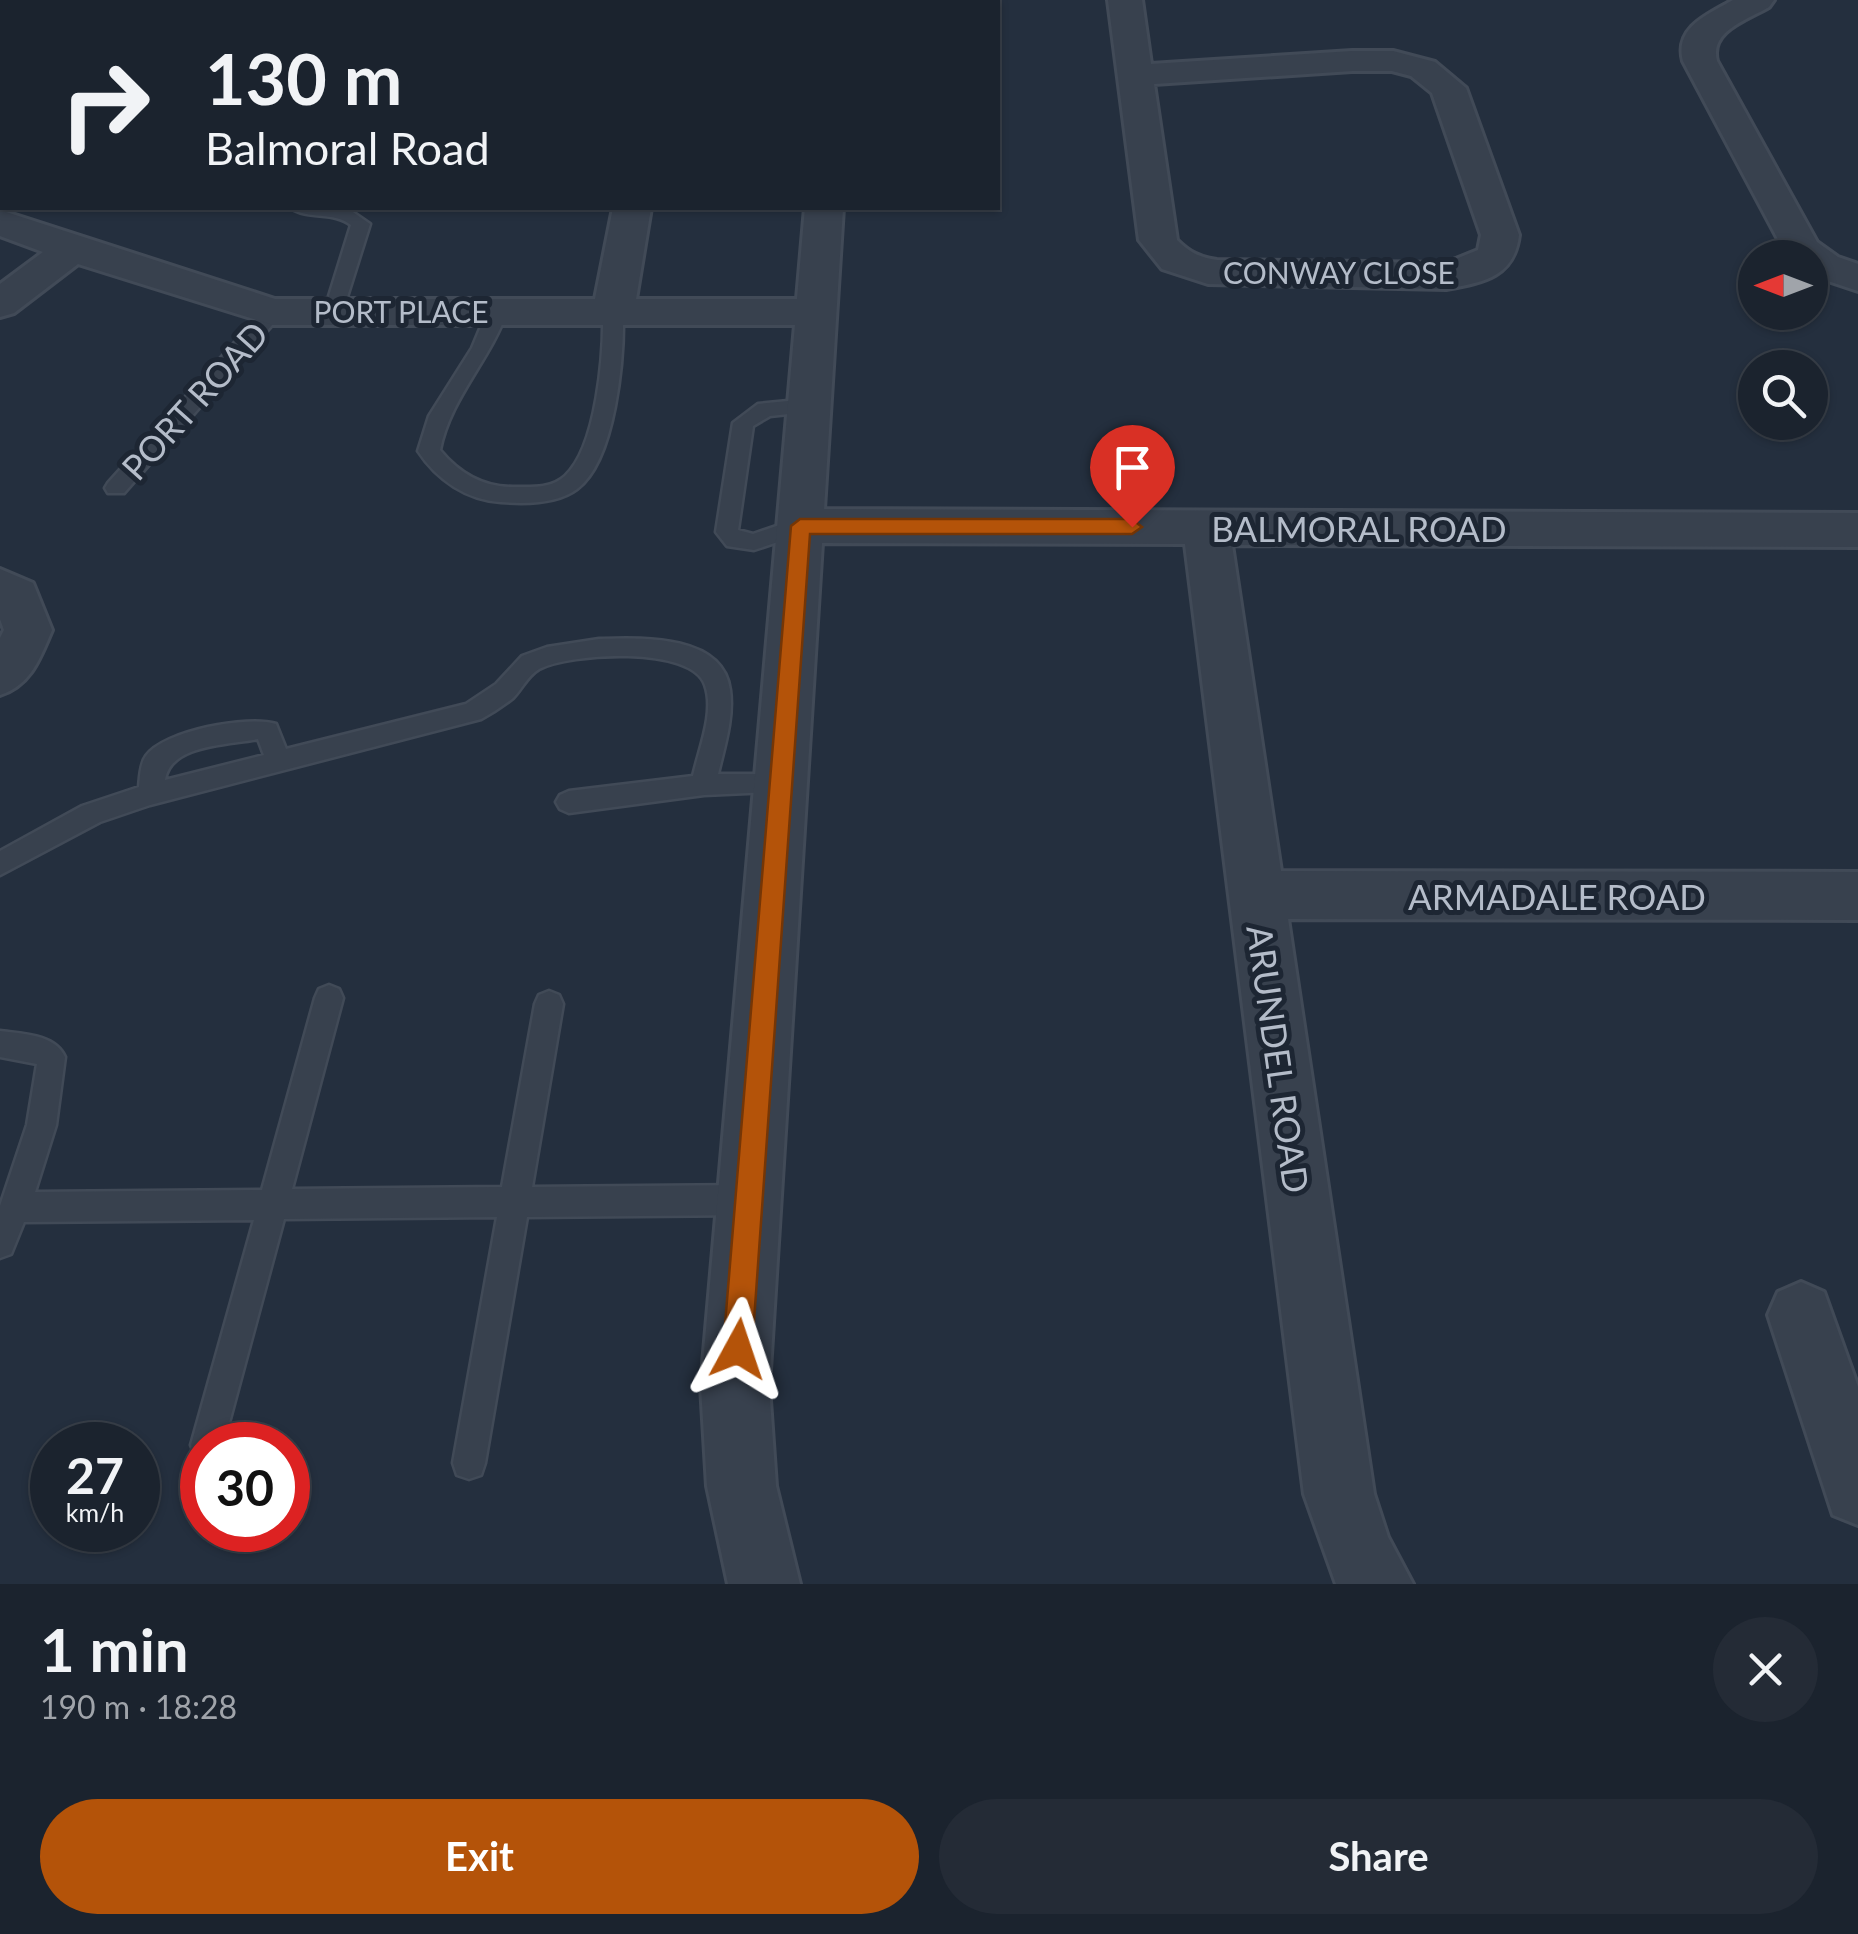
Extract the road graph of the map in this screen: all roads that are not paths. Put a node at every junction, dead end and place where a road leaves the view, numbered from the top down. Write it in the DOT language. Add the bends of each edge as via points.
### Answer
graph roads {
  1 [pos="1125,0"];
  2 [pos="1757,0"];
  3 [pos="1137,75"];
  4 [pos="318,210"];
  5 [pos="632,210"];
  6 [pos="824,210"];
  7 [pos="0,222"];
  8 [pos="72,249"];
  9 [pos="1858,278"];
  10 [pos="0,304"];
  11 [pos="335,310"];
  12 [pos="273,312"];
  13 [pos="497,312"];
  14 [pos="613,312"];
  15 [pos="816,312"];
  16 [pos="809,406"];
  17 [pos="116,488"];
  18 [pos="800,526"];
  19 [pos="1206,527"];
  20 [pos="1858,530"];
  21 [pos="0,587"];
  22 [pos="0,675"];
  23 [pos="278,764"];
  24 [pos="780,784"];
  25 [pos="704,785"];
  26 [pos="150,794"];
  27 [pos="570,802"];
  28 [pos="0,864"];
  29 [pos="1256,896"];
  30 [pos="1858,896"];
  31 [pos="329,998"];
  32 [pos="550,1004"];
  33 [pos="0,1044"];
  34 [pos="750,1200"];
  35 [pos="516,1203"];
  36 [pos="15,1207"];
  37 [pos="270,1207"];
  38 [pos="0,1243"];
  39 [pos="1801,1315"];
  40 [pos="213,1422"];
  41 [pos="469,1463"];
  42 [pos="1858,1490"];
  43 [pos="764,1584"];
  44 [pos="1377,1584"];
  1 -- 3 [label="street, CONWAY CLOSE"];
  2 -- 9 [label="street" via="1704,31 1700,62 1802,249"];
  3 -- 3 [label="street, CONWAY CLOSE" via="1158,240 1183,266 1217,273 1446,276 1470,272 1497,256 1500,235 1448,88 1424,69 1352,61"];
  4 -- 11 [label="lane" via="346,213 361,224"];
  5 -- 14 [label="street"];
  6 -- 15 [label="street"];
  7 -- 8 [label="street, PORT PLACE"];
  8 -- 10 [label="street"];
  8 -- 12 [label="street, PORT PLACE"];
  11 -- 12 [label="street, PORT PLACE"];
  11 -- 13 [label="street, PORT PLACE"];
  12 -- 17 [label="lane, PORT ROAD"];
  13 -- 14 [label="street, PORT PLACE"];
  13 -- 14 [label="lane" via="490,339 440,416 429,451 478,491 496,495 556,491 582,472 616,340"];
  14 -- 15 [label="street, PORT PLACE"];
  15 -- 16 [label="street"];
  16 -- 18 [label="street"];
  16 -- 18 [label="lane" via="760,410 743,423 727,532 754,542"];
  18 -- 19 [label="street, BALMORAL ROAD"];
  18 -- 24 [label="street"];
  19 -- 20 [label="street, BALMORAL ROAD"];
  19 -- 29 [label="street, ARUNDEL ROAD"];
  21 -- 22 [label="street" via="16,596 28,630"];
  23 -- 25 [label="lane" via="472,712 545,658 633,647 694,655 711,667 718,704"];
  23 -- 26 [label="lane"];
  23 -- 26 [label="lane" via="267,731 258,729 173,746 151,770"];
  24 -- 25 [label="lane"];
  24 -- 34 [label="street"];
  25 -- 27 [label="lane"];
  26 -- 28 [label="lane" via="91,814"];
  29 -- 30 [label="street, ARMADALE ROAD"];
  29 -- 44 [label="street, ARUNDEL ROAD" via="1339,1494 1359,1556"];
  31 -- 37 [label="lane"];
  32 -- 35 [label="lane"];
  33 -- 36 [label="lane" via="50,1057 52,1081"];
  34 -- 35 [label="lane"];
  34 -- 43 [label="street" via="736,1448"];
  35 -- 37 [label="lane"];
  35 -- 41 [label="lane"];
  36 -- 37 [label="lane"];
  36 -- 38 [label="lane"];
  37 -- 40 [label="lane"];
  39 -- 42 [label="street"];
}
